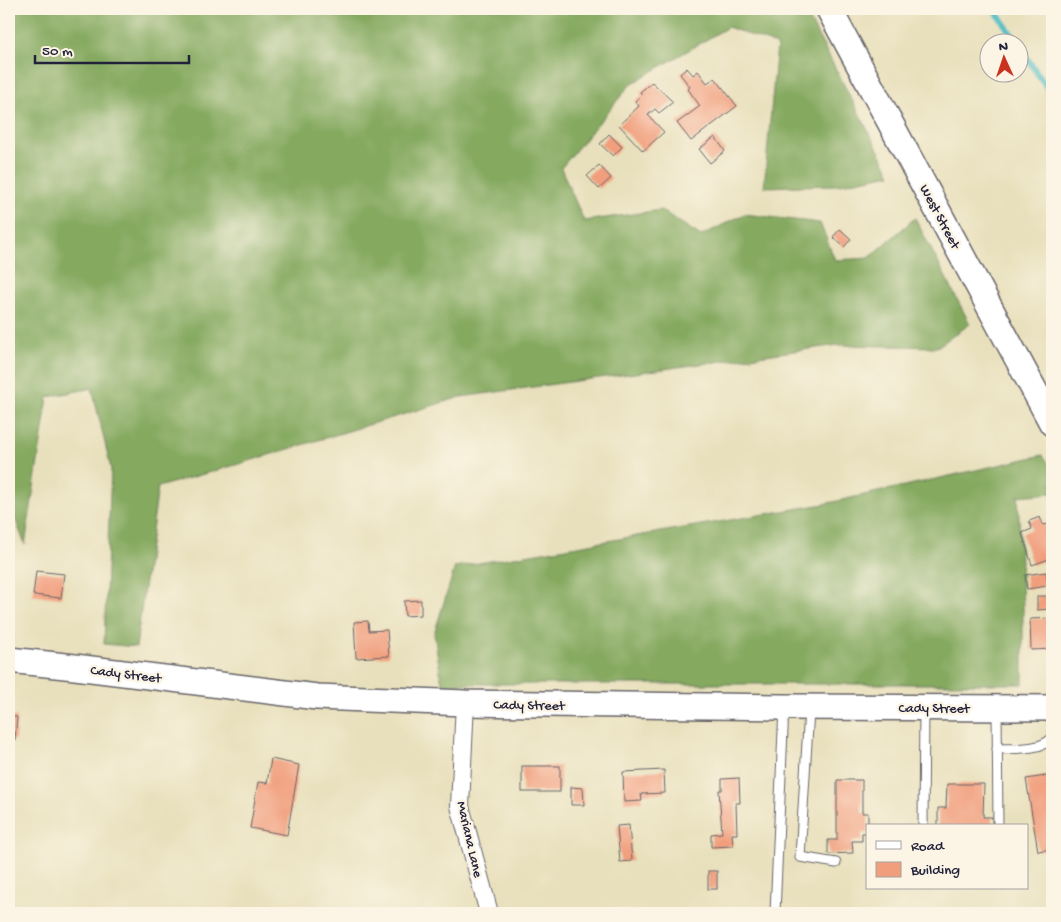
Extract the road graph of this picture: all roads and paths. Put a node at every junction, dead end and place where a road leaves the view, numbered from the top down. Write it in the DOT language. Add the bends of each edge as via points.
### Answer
graph roads {
  1 [pos="829,9"];
  2 [pos="1052,423"];
  3 [pos="9,660"];
  4 [pos="466,703"];
  5 [pos="784,707"];
  6 [pos="809,707"];
  7 [pos="924,707"];
  8 [pos="997,708"];
  9 [pos="1052,708"];
  10 [pos="1052,738"];
  11 [pos="997,749"];
  12 [pos="923,824"];
  13 [pos="998,824"];
  14 [pos="836,863"];
  15 [pos="489,913"];
  16 [pos="774,913"];
  1 -- 2 [label="street, West Street"];
  3 -- 4 [label="street, Cady Street" via="317,698"];
  4 -- 5 [label="street, Cady Street"];
  4 -- 15 [label="street, Mariana Lane" via="460,806"];
  5 -- 6 [label="street, Cady Street"];
  5 -- 16 [label="lane"];
  6 -- 7 [label="street, Cady Street"];
  6 -- 14 [label="lane" via="800,857"];
  7 -- 8 [label="street, Cady Street"];
  7 -- 12 [label="lane"];
  8 -- 9 [label="street, Cady Street"];
  8 -- 11 [label="lane"];
  10 -- 11 [label="lane" via="1031,747"];
  11 -- 13 [label="lane"];
}
